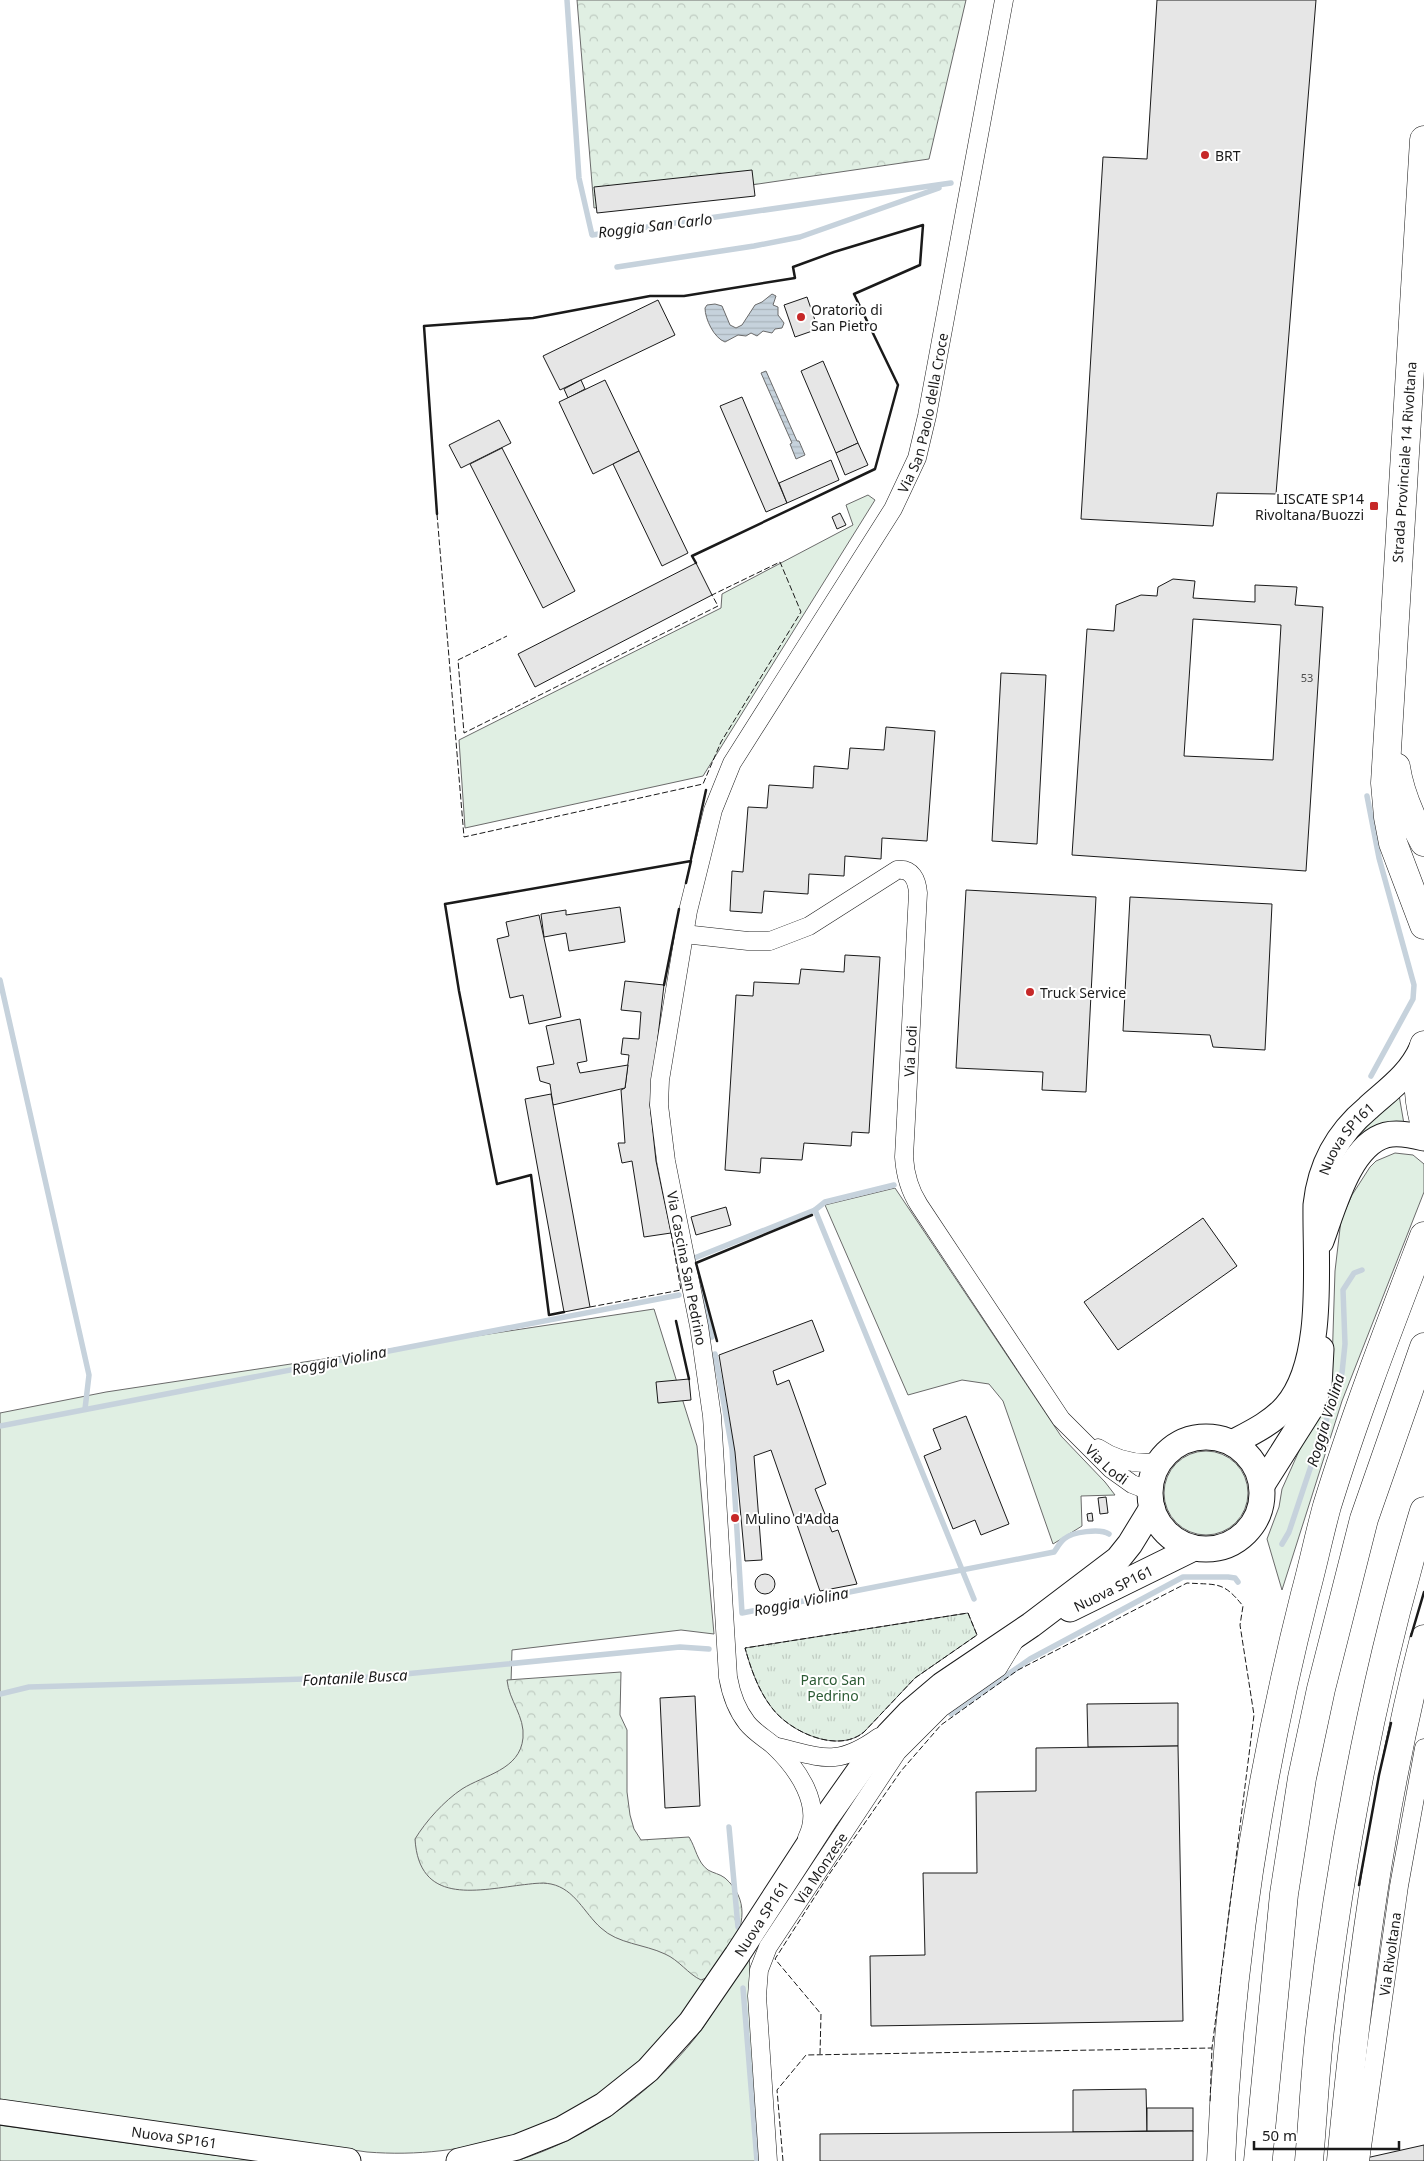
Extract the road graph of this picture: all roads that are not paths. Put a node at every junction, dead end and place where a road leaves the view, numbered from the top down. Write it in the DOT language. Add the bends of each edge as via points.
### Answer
graph roads {
  1 [pos="1004,0"];
  2 [pos="1424,140"];
  3 [pos="1388,724"];
  4 [pos="724,780"];
  5 [pos="1424,842"];
  6 [pos="1424,925"];
  7 [pos="684,934"];
  8 [pos="1424,1044"];
  9 [pos="1424,1122"];
  10 [pos="1424,1138"];
  11 [pos="1424,1236"];
  12 [pos="1315,1255"];
  13 [pos="1315,1314"];
  14 [pos="1424,1346"];
  15 [pos="1070,1430"];
  16 [pos="1232,1443"];
  17 [pos="1159,1462"];
  18 [pos="1262,1485"];
  19 [pos="1151,1500"];
  20 [pos="1424,1511"];
  21 [pos="1194,1548"];
  22 [pos="1025,1629"];
  23 [pos="1424,1639"];
  24 [pos="899,1723"];
  25 [pos="774,1746"];
  26 [pos="1424,1748"];
  27 [pos="787,1879"];
  28 [pos="0,2112"];
  29 [pos="348,2161"];
  30 [pos="459,2161"];
  31 [pos="768,2161"];
  32 [pos="1221,2161"];
  33 [pos="1258,2161"];
  34 [pos="1309,2161"];
  35 [pos="1341,2161"];
  36 [pos="1360,2161"];
  1 -- 4 [label="street, Via San Paolo della Croce" via="917,458 885,523"];
  2 -- 3 [label="main road, Strada Provinciale 14 Rivoltana"];
  3 -- 5 [label="main road, Strada Provinciale 14 Rivoltana" via="1398,782"];
  3 -- 6 [label="main road, Strada Provinciale 14 Rivoltana" via="1385,783 1391,832"];
  4 -- 7 [label="street, Via Cascina San Pedrino" via="706,836"];
  7 -- 15 [label="street, Via Lodi" via="767,942 809,926 897,870 913,875 918,893 904,1157 907,1175 917,1202 1052,1408"];
  7 -- 25 [label="street, Via Cascina San Pedrino" via="662,1058 659,1105 666,1161 699,1326 712,1416 728,1677 741,1715 752,1729"];
  8 -- 9 [label="main road" via="1418,1079"];
  8 -- 12 [label="main road, Nuova SP161" via="1409,1070 1356,1118 1327,1160 1317,1190"];
  10 -- 12 [label="main road, Nuova SP161" via="1391,1134 1368,1144 1344,1182"];
  11 -- 32 [label="main road" via="1328,1506 1284,1677 1248,1876"];
  12 -- 13 [label="main road, Nuova SP161"];
  13 -- 16 [label="main road, Nuova SP161" via="1307,1367 1291,1400 1266,1424"];
  13 -- 18 [label="main road, Nuova SP161" via="1321,1349 1319,1386 1312,1406"];
  14 -- 33 [label="main road" via="1364,1519 1302,1778 1283,1902"];
  15 -- 17 [label="street, Via Lodi" via="1119,1459"];
  15 -- 19 [label="street, Via Lodi" via="1111,1469"];
  16 -- 17 [label="main road, Nuova SP161" via="1213,1437 1193,1438 1175,1446"];
  16 -- 18 [label="main road, Nuova SP161" via="1251,1460"];
  17 -- 19 [label="main road, Nuova SP161" via="1152,1476"];
  18 -- 21 [label="main road, Nuova SP161" via="1259,1512 1245,1534 1222,1547"];
  19 -- 21 [label="main road, Nuova SP161" via="1159,1524 1168,1535"];
  19 -- 22 [label="main road, Nuova SP161" via="1122,1556"];
  20 -- 34 [label="main road" via="1384,1659 1353,1805 1320,2030"];
  21 -- 22 [label="main road, Nuova SP161"];
  22 -- 24 [label="main road, Nuova SP161" via="953,1676"];
  22 -- 31 [label="street, Via Monzese" via="998,1668 941,1708 897,1752 768,1947 758,1976 757,1996"];
  23 -- 35 [label="main road" via="1374,1883 1357,2005"];
  24 -- 25 [label="street, Via Cascina San Pedrino" via="861,1750 840,1757 822,1757"];
  24 -- 27 [label="main road, Nuova SP161" via="862,1767"];
  25 -- 27 [label="street, Via Cascina San Pedrino" via="804,1785 812,1806 809,1835"];
  26 -- 36 [label="street, Via Rivoltana" via="1399,1886"];
  27 -- 30 [label="main road, Nuova SP161" via="691,2022 642,2075 604,2105 562,2129 517,2147"];
  28 -- 29 [label="main road, Nuova SP161"];
}
